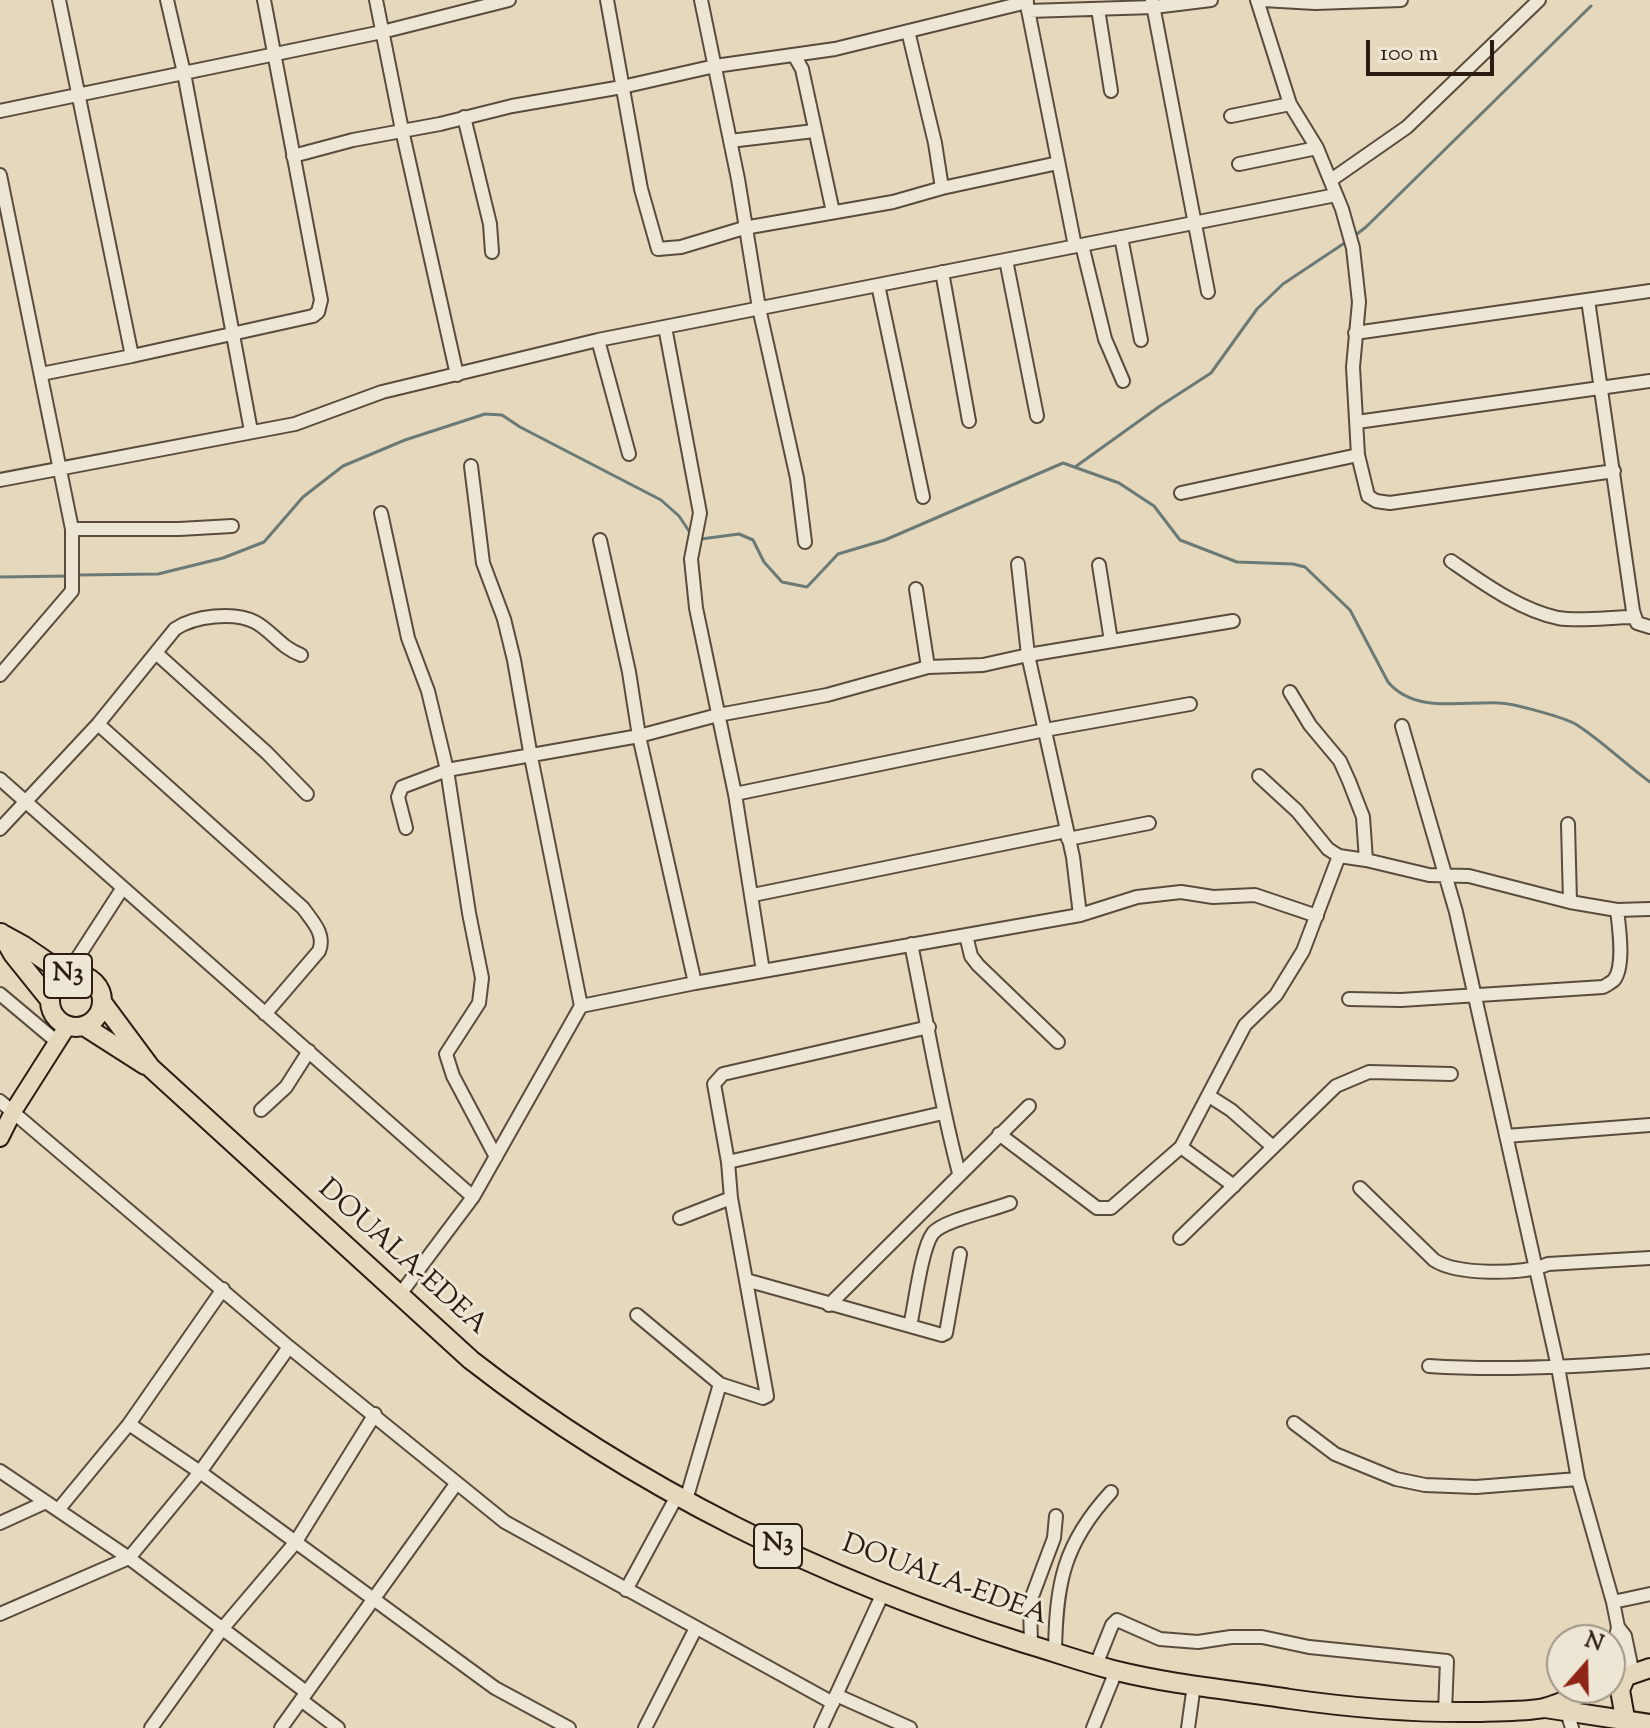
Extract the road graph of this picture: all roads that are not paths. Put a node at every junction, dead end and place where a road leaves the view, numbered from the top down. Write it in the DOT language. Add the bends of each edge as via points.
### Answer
graph roads {
  1 [pos="59,0"];
  2 [pos="167,0"];
  3 [pos="264,0"];
  4 [pos="376,0"];
  5 [pos="509,0"];
  6 [pos="607,0"];
  7 [pos="701,0"];
  8 [pos="1211,0"];
  9 [pos="1260,0"];
  10 [pos="1401,0"];
  11 [pos="1539,0"];
  12 [pos="1315,2"];
  13 [pos="1027,4"];
  14 [pos="1153,4"];
  15 [pos="461,6"];
  16 [pos="1098,9"];
  17 [pos="908,31"];
  18 [pos="382,32"];
  19 [pos="274,54"];
  20 [pos="794,55"];
  21 [pos="715,66"];
  22 [pos="184,73"];
  23 [pos="622,87"];
  24 [pos="1111,91"];
  25 [pos="80,95"];
  26 [pos="1290,104"];
  27 [pos="0,111"];
  28 [pos="1231,116"];
  29 [pos="464,117"];
  30 [pos="402,130"];
  31 [pos="814,131"];
  32 [pos="730,141"];
  33 [pos="1317,148"];
  34 [pos="293,156"];
  35 [pos="1058,163"];
  36 [pos="1239,164"];
  37 [pos="0,175"];
  38 [pos="1331,180"];
  39 [pos="942,188"];
  40 [pos="1336,195"];
  41 [pos="833,212"];
  42 [pos="1195,222"];
  43 [pos="744,228"];
  44 [pos="1121,237"];
  45 [pos="14,244"];
  46 [pos="1078,245"];
  47 [pos="0,246"];
  48 [pos="492,252"];
  49 [pos="1006,260"];
  50 [pos="942,272"];
  51 [pos="878,285"];
  52 [pos="1650,291"];
  53 [pos="1208,292"];
  54 [pos="1588,300"];
  55 [pos="759,308"];
  56 [pos="665,327"];
  57 [pos="1355,333"];
  58 [pos="233,334"];
  59 [pos="598,340"];
  60 [pos="1141,340"];
  61 [pos="132,356"];
  62 [pos="41,374"];
  63 [pos="457,375"];
  64 [pos="1123,381"];
  65 [pos="1650,381"];
  66 [pos="1600,389"];
  67 [pos="1037,416"];
  68 [pos="969,421"];
  69 [pos="1357,422"];
  70 [pos="251,431"];
  71 [pos="629,454"];
  72 [pos="1358,455"];
  73 [pos="471,466"];
  74 [pos="60,469"];
  75 [pos="1614,471"];
  76 [pos="0,480"];
  77 [pos="1181,493"];
  78 [pos="923,497"];
  79 [pos="381,513"];
  80 [pos="232,526"];
  81 [pos="72,529"];
  82 [pos="600,540"];
  83 [pos="805,542"];
  84 [pos="1451,561"];
  85 [pos="1018,564"];
  86 [pos="1099,565"];
  87 [pos="916,589"];
  88 [pos="1634,617"];
  89 [pos="1233,621"];
  90 [pos="1650,627"];
  91 [pos="1111,641"];
  92 [pos="156,653"];
  93 [pos="301,655"];
  94 [pos="1028,655"];
  95 [pos="928,667"];
  96 [pos="0,675"];
  97 [pos="1290,692"];
  98 [pos="1190,704"];
  99 [pos="718,715"];
  100 [pos="98,724"];
  101 [pos="1402,726"];
  102 [pos="1045,730"];
  103 [pos="639,736"];
  104 [pos="531,757"];
  105 [pos="447,770"];
  106 [pos="1259,776"];
  107 [pos="0,779"];
  108 [pos="307,794"];
  109 [pos="735,794"];
  110 [pos="28,801"];
  111 [pos="1149,823"];
  112 [pos="1568,824"];
  113 [pos="406,828"];
  114 [pos="0,829"];
  115 [pos="1067,835"];
  116 [pos="1339,856"];
  117 [pos="1366,860"];
  118 [pos="1447,875"];
  119 [pos="122,889"];
  120 [pos="753,895"];
  121 [pos="1570,902"];
  122 [pos="1650,909"];
  123 [pos="1617,910"];
  124 [pos="1080,915"];
  125 [pos="1317,916"];
  126 [pos="0,933"];
  127 [pos="966,935"];
  128 [pos="911,944"];
  129 [pos="763,971"];
  130 [pos="70,975"];
  131 [pos="695,983"];
  132 [pos="1475,993"];
  133 [pos="0,994"];
  134 [pos="1349,999"];
  135 [pos="50,1000"];
  136 [pos="102,1002"];
  137 [pos="581,1006"];
  138 [pos="265,1014"];
  139 [pos="76,1025"];
  140 [pos="929,1027"];
  141 [pos="56,1041"];
  142 [pos="1058,1042"];
  143 [pos="309,1051"];
  144 [pos="151,1068"];
  145 [pos="1451,1074"];
  146 [pos="1209,1096"];
  147 [pos="7,1106"];
  148 [pos="1029,1106"];
  149 [pos="261,1110"];
  150 [pos="943,1113"];
  151 [pos="1650,1125"];
  152 [pos="999,1134"];
  153 [pos="1506,1136"];
  154 [pos="0,1138"];
  155 [pos="1181,1147"];
  156 [pos="1273,1147"];
  157 [pos="496,1157"];
  158 [pos="728,1162"];
  159 [pos="959,1173"];
  160 [pos="1234,1186"];
  161 [pos="1360,1188"];
  162 [pos="473,1197"];
  163 [pos="731,1198"];
  164 [pos="1010,1203"];
  165 [pos="680,1218"];
  166 [pos="1180,1238"];
  167 [pos="960,1254"];
  168 [pos="1650,1258"];
  169 [pos="1535,1269"];
  170 [pos="746,1280"];
  171 [pos="223,1289"];
  172 [pos="398,1297"];
  173 [pos="829,1305"];
  174 [pos="637,1315"];
  175 [pos="910,1326"];
  176 [pos="289,1347"];
  177 [pos="1650,1361"];
  178 [pos="1429,1366"];
  179 [pos="1558,1367"];
  180 [pos="720,1384"];
  181 [pos="375,1414"];
  182 [pos="1294,1423"];
  183 [pos="129,1424"];
  184 [pos="0,1471"];
  185 [pos="200,1472"];
  186 [pos="1578,1479"];
  187 [pos="456,1484"];
  188 [pos="1111,1492"];
  189 [pos="681,1498"];
  190 [pos="46,1502"];
  191 [pos="58,1510"];
  192 [pos="1056,1516"];
  193 [pos="0,1523"];
  194 [pos="295,1543"];
  195 [pos="129,1558"];
  196 [pos="626,1590"];
  197 [pos="883,1593"];
  198 [pos="1650,1594"];
  199 [pos="373,1599"];
  200 [pos="1613,1602"];
  201 [pos="0,1614"];
  202 [pos="696,1628"];
  203 [pos="222,1629"];
  204 [pos="1031,1645"];
  205 [pos="1055,1653"];
  206 [pos="1096,1665"];
  207 [pos="1116,1671"];
  208 [pos="1630,1675"];
  209 [pos="1194,1685"];
  210 [pos="304,1696"];
  211 [pos="834,1699"];
  212 [pos="1555,1704"];
  213 [pos="1545,1708"];
  214 [pos="1445,1712"];
  215 [pos="1625,1718"];
  216 [pos="1506,1720"];
  217 [pos="1569,1720"];
  218 [pos="1650,1724"];
  219 [pos="159,1725"];
  220 [pos="567,1727"];
  221 [pos="281,1728"];
  222 [pos="338,1728"];
  223 [pos="645,1728"];
  224 [pos="821,1728"];
  225 [pos="910,1728"];
  226 [pos="1093,1728"];
  227 [pos="1188,1728"];
  1 -- 25 [label="street"];
  2 -- 22 [label="street"];
  3 -- 19 [label="street"];
  4 -- 18 [label="street"];
  5 -- 15 [label="street"];
  6 -- 23 [label="street"];
  7 -- 21 [label="street"];
  8 -- 14 [label="street"];
  9 -- 12 [label="street"];
  9 -- 26 [label="street"];
  10 -- 12 [label="street"];
  11 -- 38 [label="street" via="1407,127"];
  13 -- 16 [label="street"];
  13 -- 17 [label="street"];
  13 -- 35 [label="street"];
  14 -- 16 [label="street"];
  14 -- 42 [label="street"];
  15 -- 18 [label="street"];
  16 -- 24 [label="street"];
  17 -- 20 [label="street"];
  17 -- 39 [label="street"];
  18 -- 19 [label="street"];
  18 -- 30 [label="street"];
  19 -- 22 [label="street"];
  19 -- 34 [label="street"];
  20 -- 21 [label="street"];
  20 -- 31 [label="street" via="802,69"];
  21 -- 23 [label="street"];
  21 -- 32 [label="street"];
  22 -- 25 [label="street"];
  22 -- 58 [label="street"];
  23 -- 29 [label="street"];
  23 -- 43 [label="street" via="658,249"];
  25 -- 27 [label="street"];
  25 -- 61 [label="street"];
  26 -- 28 [label="street"];
  26 -- 33 [label="street"];
  29 -- 30 [label="street"];
  29 -- 48 [label="street"];
  30 -- 34 [label="street"];
  30 -- 63 [label="street"];
  31 -- 32 [label="street"];
  31 -- 41 [label="street"];
  32 -- 43 [label="street"];
  33 -- 36 [label="street"];
  33 -- 38 [label="street"];
  34 -- 58 [label="street" via="320,308 313,316"];
  35 -- 39 [label="street"];
  35 -- 46 [label="street"];
  37 -- 45 [label="street"];
  38 -- 40 [label="street"];
  39 -- 41 [label="street"];
  40 -- 42 [label="street"];
  40 -- 57 [label="street" via="1353,248 1359,302"];
  41 -- 43 [label="street"];
  42 -- 44 [label="street"];
  42 -- 53 [label="street"];
  43 -- 55 [label="street"];
  44 -- 46 [label="street"];
  44 -- 60 [label="street"];
  45 -- 47 [label="street"];
  45 -- 62 [label="street"];
  46 -- 49 [label="street"];
  46 -- 64 [label="street"];
  49 -- 50 [label="street"];
  49 -- 67 [label="street"];
  50 -- 51 [label="street"];
  50 -- 68 [label="street"];
  51 -- 55 [label="street"];
  51 -- 78 [label="street"];
  52 -- 54 [label="street"];
  54 -- 57 [label="street"];
  54 -- 66 [label="street"];
  55 -- 56 [label="street"];
  55 -- 83 [label="street" via="797,478"];
  56 -- 59 [label="street"];
  56 -- 99 [label="street" via="700,513 691,559"];
  57 -- 69 [label="street"];
  58 -- 61 [label="street"];
  58 -- 70 [label="street"];
  59 -- 63 [label="street"];
  59 -- 71 [label="street"];
  61 -- 62 [label="street"];
  62 -- 74 [label="street"];
  63 -- 70 [label="street" via="382,392 295,424"];
  65 -- 66 [label="street"];
  66 -- 69 [label="street"];
  66 -- 75 [label="street"];
  69 -- 72 [label="street"];
  70 -- 74 [label="street"];
  72 -- 75 [label="street" via="1368,496 1390,503"];
  72 -- 77 [label="street"];
  73 -- 104 [label="street" via="483,563 504,619"];
  74 -- 76 [label="street"];
  74 -- 81 [label="street"];
  75 -- 88 [label="street"];
  79 -- 105 [label="street" via="408,638 428,691"];
  80 -- 81 [label="street"];
  81 -- 96 [label="street" via="72,591"];
  82 -- 103 [label="street"];
  84 -- 88 [label="street" via="1541,613 1569,619"];
  85 -- 94 [label="street"];
  86 -- 91 [label="street"];
  87 -- 95 [label="street"];
  88 -- 90 [label="street"];
  89 -- 91 [label="street"];
  91 -- 94 [label="street"];
  92 -- 93 [label="street" via="182,624 231,616 258,623"];
  92 -- 100 [label="street"];
  92 -- 108 [label="street"];
  94 -- 95 [label="street" via="983,665"];
  94 -- 102 [label="street"];
  95 -- 99 [label="street" via="827,695"];
  97 -- 117 [label="street" via="1340,761 1363,817"];
  98 -- 102 [label="street"];
  99 -- 103 [label="street"];
  99 -- 109 [label="street"];
  100 -- 110 [label="street"];
  100 -- 138 [label="street" via="303,908 318,929 319,951"];
  101 -- 118 [label="street"];
  102 -- 109 [label="street"];
  102 -- 115 [label="street"];
  103 -- 104 [label="street"];
  103 -- 131 [label="street"];
  104 -- 105 [label="street"];
  104 -- 137 [label="street"];
  105 -- 113 [label="street" via="402,787 398,797"];
  105 -- 157 [label="street" via="482,978 479,1003 446,1054"];
  106 -- 116 [label="street"];
  107 -- 110 [label="street"];
  109 -- 120 [label="street"];
  110 -- 114 [label="street"];
  110 -- 119 [label="street"];
  111 -- 115 [label="street"];
  112 -- 121 [label="street"];
  115 -- 120 [label="street"];
  115 -- 124 [label="street"];
  116 -- 117 [label="street"];
  116 -- 125 [label="street"];
  117 -- 118 [label="street"];
  118 -- 121 [label="street"];
  118 -- 132 [label="street"];
  119 -- 130 [label="street"];
  119 -- 138 [label="street"];
  120 -- 129 [label="street"];
  121 -- 123 [label="street"];
  122 -- 123 [label="street"];
  123 -- 132 [label="street" via="1617,971 1603,987"];
  124 -- 125 [label="street" via="1137,897 1181,892 1255,895"];
  124 -- 127 [label="street"];
  125 -- 146 [label="street" via="1303,951 1276,995 1245,1025"];
  126 -- 130 [label="highway, N3"];
  126 -- 135 [label="highway, N3"];
  127 -- 128 [label="street"];
  127 -- 142 [label="street" via="978,965"];
  128 -- 129 [label="street"];
  128 -- 140 [label="street"];
  129 -- 131 [label="street"];
  130 -- 135 [label="highway, N3" via="55,985"];
  130 -- 136 [label="highway, N3" via="94,982"];
  131 -- 137 [label="street"];
  132 -- 134 [label="street"];
  132 -- 153 [label="street"];
  133 -- 141 [label="street"];
  135 -- 139 [label="highway, N3" via="55,1015"];
  136 -- 139 [label="highway, N3" via="100,1012"];
  136 -- 144 [label="highway, DOUALA-EDEA / N3"];
  137 -- 157 [label="street"];
  138 -- 143 [label="street"];
  139 -- 141 [label="main road"];
  139 -- 144 [label="highway, DOUALA-EDEA / N3"];
  140 -- 150 [label="street"];
  140 -- 158 [label="street" via="723,1074 714,1084"];
  141 -- 147 [label="main road"];
  143 -- 149 [label="street" via="286,1087"];
  143 -- 162 [label="street"];
  144 -- 172 [label="highway, DOUALA-EDEA / N3"];
  145 -- 156 [label="street" via="1369,1072 1336,1086"];
  146 -- 155 [label="street"];
  146 -- 156 [label="street"];
  147 -- 154 [label="main road"];
  147 -- 171 [label="street"];
  148 -- 152 [label="street"];
  150 -- 158 [label="street"];
  150 -- 159 [label="street"];
  151 -- 153 [label="street"];
  152 -- 155 [label="street" via="1101,1209 1111,1208"];
  152 -- 159 [label="street"];
  153 -- 169 [label="street"];
  155 -- 160 [label="street"];
  156 -- 160 [label="street"];
  157 -- 162 [label="street"];
  158 -- 163 [label="street"];
  159 -- 173 [label="street"];
  160 -- 166 [label="street"];
  161 -- 169 [label="street" via="1444,1266"];
  162 -- 172 [label="street"];
  163 -- 165 [label="street"];
  163 -- 170 [label="street"];
  164 -- 175 [label="street" via="934,1232"];
  167 -- 175 [label="street" via="946,1333"];
  168 -- 169 [label="street"];
  169 -- 179 [label="street"];
  170 -- 173 [label="street"];
  170 -- 180 [label="street" via="768,1393 763,1398"];
  171 -- 176 [label="street"];
  171 -- 183 [label="street"];
  172 -- 189 [label="highway, DOUALA-EDEA / N3" via="523,1401"];
  173 -- 175 [label="street"];
  174 -- 180 [label="street"];
  176 -- 181 [label="street"];
  176 -- 185 [label="street"];
  177 -- 179 [label="street"];
  178 -- 179 [label="street"];
  179 -- 186 [label="street"];
  180 -- 189 [label="street"];
  181 -- 187 [label="street"];
  181 -- 194 [label="street"];
  182 -- 186 [label="street" via="1335,1454 1425,1485"];
  183 -- 185 [label="street"];
  183 -- 191 [label="street"];
  184 -- 190 [label="street"];
  185 -- 194 [label="street"];
  185 -- 195 [label="street"];
  186 -- 200 [label="street"];
  187 -- 196 [label="street" via="505,1522"];
  187 -- 199 [label="street"];
  188 -- 205 [label="street" via="1089,1515 1061,1573"];
  189 -- 196 [label="street"];
  189 -- 197 [label="highway, DOUALA-EDEA / N3"];
  190 -- 191 [label="street"];
  190 -- 193 [label="street"];
  191 -- 195 [label="street"];
  192 -- 204 [label="street" via="1054,1538 1030,1602"];
  194 -- 199 [label="street"];
  194 -- 203 [label="street"];
  195 -- 201 [label="street"];
  195 -- 203 [label="street"];
  196 -- 202 [label="street"];
  197 -- 204 [label="highway, DOUALA-EDEA / N3"];
  197 -- 211 [label="street"];
  198 -- 200 [label="street"];
  199 -- 210 [label="street"];
  199 -- 220 [label="street" via="495,1688"];
  200 -- 208 [label="street" via="1616,1637"];
  202 -- 211 [label="street"];
  202 -- 223 [label="street"];
  203 -- 210 [label="street"];
  203 -- 219 [label="street"];
  204 -- 205 [label="highway, DOUALA-EDEA / N3"];
  205 -- 206 [label="highway, DOUALA-EDEA / N3"];
  206 -- 207 [label="highway, DOUALA-EDEA / N3"];
  206 -- 214 [label="street" via="1117,1620 1160,1639 1262,1637 1447,1661"];
  207 -- 209 [label="highway, DOUALA-EDEA / N3"];
  207 -- 226 [label="street"];
  208 -- 215 [label="highway" via="1620,1690"];
  209 -- 214 [label="highway, DOUALA-EDEA / N3" via="1369,1710"];
  209 -- 227 [label="street"];
  210 -- 221 [label="street"];
  210 -- 222 [label="street"];
  211 -- 224 [label="street"];
  211 -- 225 [label="street"];
  212 -- 213 [label="highway, DOUALA-EDEA / N3"];
  213 -- 216 [label="highway, DOUALA-EDEA / N3"];
  213 -- 217 [label="highway, DOUALA-EDEA / N3"];
  214 -- 216 [label="highway, DOUALA-EDEA / N3"];
  215 -- 217 [label="highway, DOUALA-EDEA / N3"];
  215 -- 218 [label="highway, DOUALA-EDEA / N3"];
}
